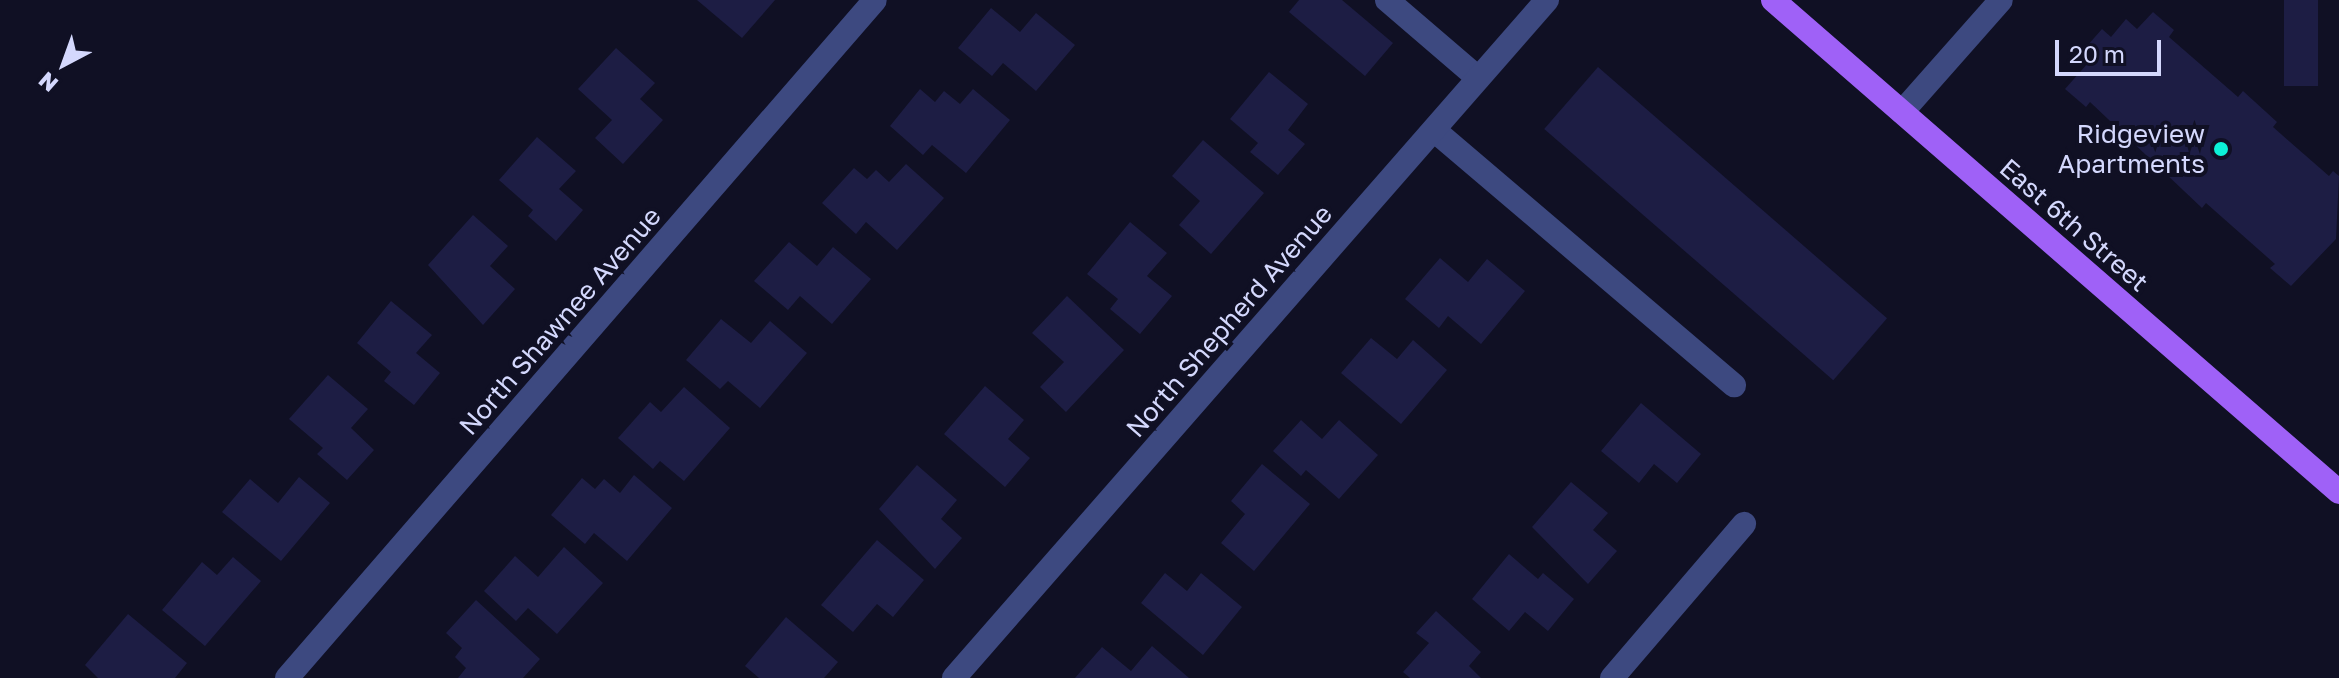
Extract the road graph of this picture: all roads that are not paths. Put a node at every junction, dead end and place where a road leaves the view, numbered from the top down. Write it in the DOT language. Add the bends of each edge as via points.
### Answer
graph roads {
  1 [pos="875,0"];
  2 [pos="1387,0"];
  3 [pos="1547,0"];
  4 [pos="1773,0"];
  5 [pos="2001,0"];
  6 [pos="1478,78"];
  7 [pos="1902,112"];
  8 [pos="1434,130"];
  9 [pos="1734,385"];
  10 [pos="2339,492"];
  11 [pos="1744,524"];
  12 [pos="287,678"];
  13 [pos="954,678"];
  14 [pos="1612,678"];
  1 -- 12 [label="street, North Shawnee Avenue"];
  2 -- 6 [label="street"];
  3 -- 6 [label="street, North Shepherd Avenue"];
  4 -- 7 [label="main road, East 6th Street"];
  5 -- 7 [label="street"];
  6 -- 8 [label="street, North Shepherd Avenue"];
  7 -- 10 [label="main road, East 6th Street"];
  8 -- 9 [label="street"];
  8 -- 13 [label="street, North Shepherd Avenue"];
  11 -- 14 [label="street"];
}
